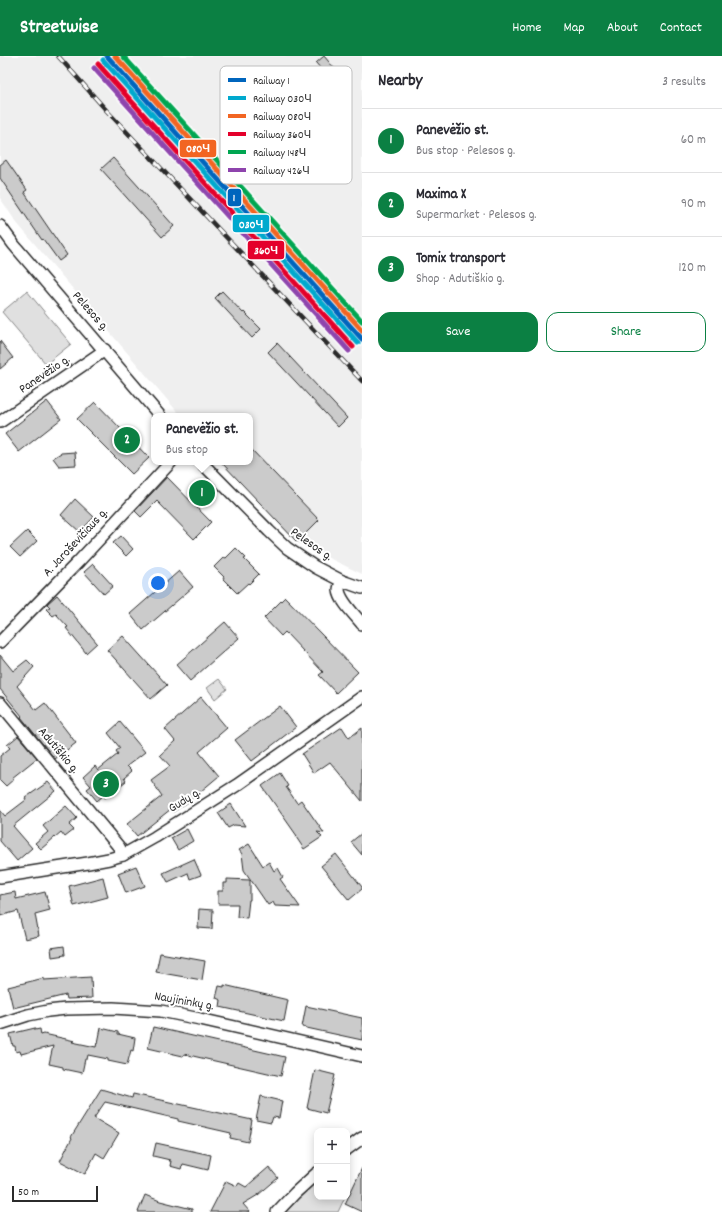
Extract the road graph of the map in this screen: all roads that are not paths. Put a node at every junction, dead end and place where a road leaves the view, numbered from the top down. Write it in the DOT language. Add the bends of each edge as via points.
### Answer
graph roads {
  1 [pos="0,226"];
  2 [pos="105,350"];
  3 [pos="158,413"];
  4 [pos="0,422"];
  5 [pos="168,465"];
  6 [pos="204,465"];
  7 [pos="342,581"];
  8 [pos="362,588"];
  9 [pos="362,624"];
  10 [pos="0,642"];
  11 [pos="362,696"];
  12 [pos="0,703"];
  13 [pos="123,854"];
  14 [pos="0,877"];
  15 [pos="0,1024"];
  16 [pos="362,1056"];
  17 [pos="362,1138"];
  18 [pos="350,1147"];
  19 [pos="314,1176"];
  20 [pos="277,1212"];
  1 -- 2 [label="street, Pelesos g."];
  2 -- 3 [label="street, Pelesos g."];
  2 -- 4 [label="street, Panevėžio g."];
  5 -- 10 [label="street, A. Jaroševičiaus g."];
  6 -- 7 [label="street, Pelesos g." via="287,548 311,565"];
  7 -- 8 [label="street, Pelesos g."];
  7 -- 9 [label="street" via="339,589 341,596"];
  11 -- 13 [label="street, Gudų g." via="236,785"];
  12 -- 13 [label="street, Adutiškio g."];
  13 -- 14 [label="street, Gudų g." via="88,864"];
  15 -- 16 [label="street, Naujininkų g." via="28,1015 66,1009 161,1011"];
  17 -- 18 [label="street"];
  19 -- 20 [label="street"];
}
